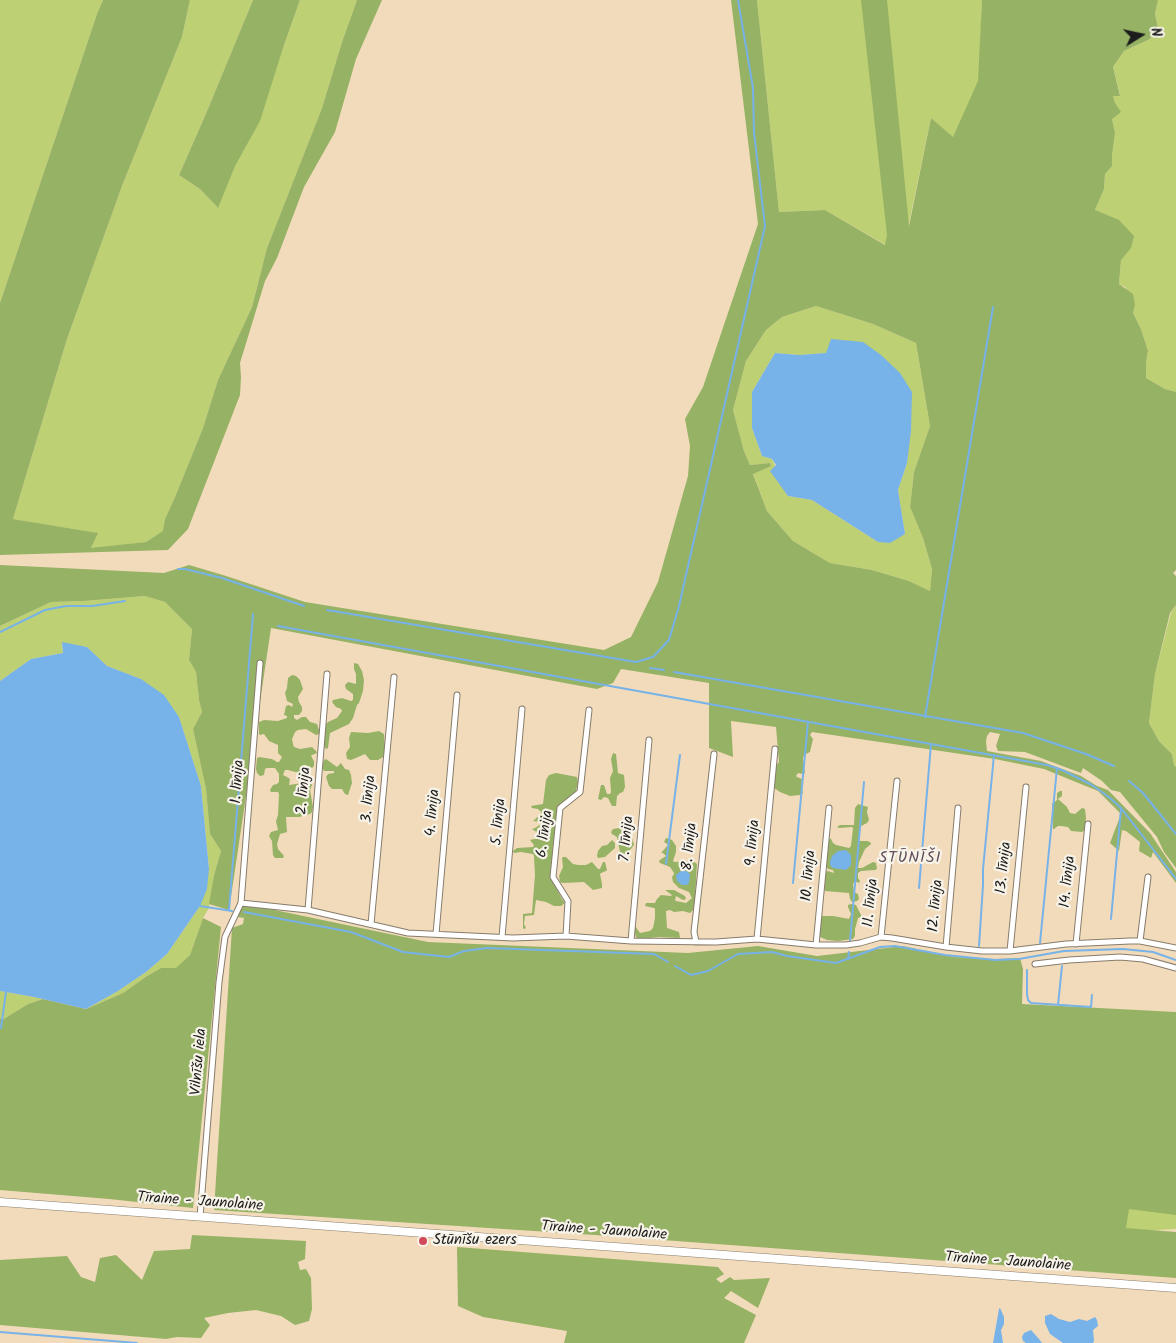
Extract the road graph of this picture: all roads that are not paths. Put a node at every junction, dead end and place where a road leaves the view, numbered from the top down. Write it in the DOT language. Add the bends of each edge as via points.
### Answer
graph roads {
  1 [pos="260,663"];
  2 [pos="327,674"];
  3 [pos="394,677"];
  4 [pos="457,695"];
  5 [pos="522,710"];
  6 [pos="589,710"];
  7 [pos="649,740"];
  8 [pos="775,749"];
  9 [pos="714,754"];
  10 [pos="897,781"];
  11 [pos="1026,787"];
  12 [pos="828,808"];
  13 [pos="958,808"];
  14 [pos="1088,824"];
  15 [pos="1148,877"];
  16 [pos="241,903"];
  17 [pos="308,910"];
  18 [pos="371,924"];
  19 [pos="436,934"];
  20 [pos="566,936"];
  21 [pos="502,937"];
  22 [pos="881,937"];
  23 [pos="757,939"];
  24 [pos="631,941"];
  25 [pos="1140,941"];
  26 [pos="696,942"];
  27 [pos="1076,944"];
  28 [pos="816,945"];
  29 [pos="946,947"];
  30 [pos="1176,948"];
  31 [pos="1010,951"];
  32 [pos="1035,964"];
  33 [pos="1176,968"];
  34 [pos="0,1202"];
  35 [pos="200,1217"];
  36 [pos="1176,1288"];
  1 -- 16 [label="street, 1. līnija"];
  2 -- 17 [label="street, 2. līnija"];
  3 -- 18 [label="street, 3. līnija"];
  4 -- 19 [label="street, 4. līnija"];
  5 -- 21 [label="street, 5. līnija"];
  6 -- 20 [label="street, 6. līnija" via="580,792 560,808 553,877 568,901"];
  7 -- 24 [label="street, 7. līnija"];
  8 -- 23 [label="street, 9. līnija"];
  9 -- 26 [label="street, 8. līnija" via="694,932"];
  10 -- 22 [label="street, 11. līnija"];
  11 -- 31 [label="street, 13. līnija"];
  12 -- 28 [label="street, 10. līnija"];
  13 -- 29 [label="street, 12. līnija"];
  14 -- 27 [label="street, 14. līnija"];
  15 -- 25 [label="street"];
  16 -- 17 [label="street"];
  16 -- 35 [label="street, Vilnīšu iela" via="224,937"];
  17 -- 18 [label="street"];
  18 -- 19 [label="street" via="408,933"];
  19 -- 21 [label="street"];
  20 -- 21 [label="street"];
  20 -- 24 [label="street"];
  22 -- 28 [label="street" via="860,944"];
  22 -- 29 [label="street"];
  23 -- 26 [label="street"];
  23 -- 28 [label="street"];
  24 -- 26 [label="street"];
  25 -- 27 [label="street"];
  25 -- 30 [label="street"];
  27 -- 31 [label="street"];
  29 -- 31 [label="street"];
  32 -- 33 [label="street" via="1120,957"];
  34 -- 35 [label="main road, Tīraine - Jaunolaine"];
  35 -- 36 [label="main road, Tīraine - Jaunolaine"];
}
